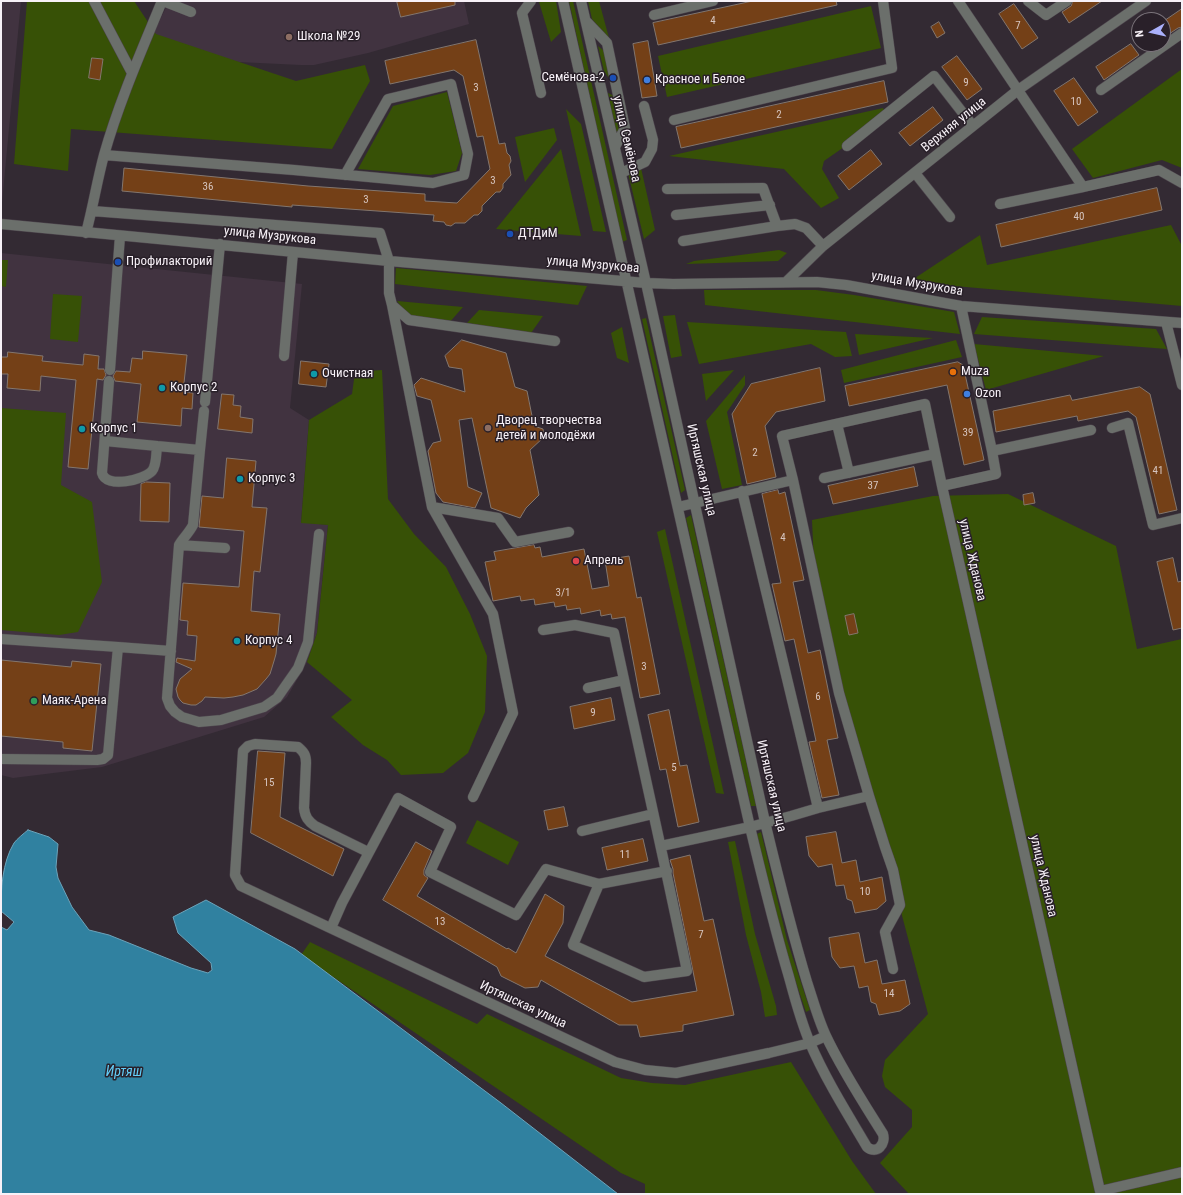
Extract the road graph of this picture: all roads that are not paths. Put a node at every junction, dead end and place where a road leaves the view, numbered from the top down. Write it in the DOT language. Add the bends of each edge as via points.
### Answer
graph roads {
  1 [pos="94,1"];
  2 [pos="163,1"];
  3 [pos="531,1"];
  4 [pos="562,1"];
  5 [pos="581,1"];
  6 [pos="713,1"];
  7 [pos="885,1"];
  8 [pos="958,1"];
  9 [pos="1028,1"];
  10 [pos="1067,1"];
  11 [pos="1146,1"];
  12 [pos="191,12"];
  13 [pos="654,14"];
  14 [pos="586,20"];
  15 [pos="1182,33"];
  16 [pos="132,72"];
  17 [pos="598,75"];
  18 [pos="1018,90"];
  19 [pos="1101,90"];
  20 [pos="617,91"];
  21 [pos="541,93"];
  22 [pos="644,106"];
  23 [pos="674,120"];
  24 [pos="973,126"];
  25 [pos="847,146"];
  26 [pos="615,147"];
  27 [pos="104,155"];
  28 [pos="621,173"];
  29 [pos="915,173"];
  30 [pos="345,175"];
  31 [pos="1182,183"];
  32 [pos="1083,187"];
  33 [pos="667,189"];
  34 [pos="1000,204"];
  35 [pos="770,205"];
  36 [pos="92,211"];
  37 [pos="676,215"];
  38 [pos="950,217"];
  39 [pos="1,224"];
  40 [pos="778,226"];
  41 [pos="86,233"];
  42 [pos="120,236"];
  43 [pos="683,241"];
  44 [pos="220,244"];
  45 [pos="823,246"];
  46 [pos="293,252"];
  47 [pos="389,261"];
  48 [pos="626,281"];
  49 [pos="787,281"];
  50 [pos="646,283"];
  51 [pos="392,305"];
  52 [pos="961,306"];
  53 [pos="1166,322"];
  54 [pos="1182,323"];
  55 [pos="555,341"];
  56 [pos="284,356"];
  57 [pos="110,370"];
  58 [pos="109,380"];
  59 [pos="1182,385"];
  60 [pos="838,424"];
  61 [pos="1112,428"];
  62 [pos="1090,430"];
  63 [pos="104,441"];
  64 [pos="157,446"];
  65 [pos="200,450"];
  66 [pos="992,451"];
  67 [pos="935,454"];
  68 [pos="849,473"];
  69 [pos="824,478"];
  70 [pos="793,480"];
  71 [pos="942,486"];
  72 [pos="742,491"];
  73 [pos="694,502"];
  74 [pos="432,507"];
  75 [pos="678,507"];
  76 [pos="1182,518"];
  77 [pos="569,532"];
  78 [pos="319,534"];
  79 [pos="179,545"];
  80 [pos="225,548"];
  81 [pos="544,630"];
  82 [pos="1,639"];
  83 [pos="118,647"];
  84 [pos="171,651"];
  85 [pos="624,680"];
  86 [pos="588,688"];
  87 [pos="1,759"];
  88 [pos="869,796"];
  89 [pos="474,797"];
  90 [pos="818,808"];
  91 [pos="653,814"];
  92 [pos="766,822"];
  93 [pos="750,827"];
  94 [pos="582,830"];
  95 [pos="661,846"];
  96 [pos="368,852"];
  97 [pos="667,871"];
  98 [pos="599,884"];
  99 [pos="331,928"];
  100 [pos="893,969"];
  101 [pos="826,1036"];
  102 [pos="810,1042"];
  103 [pos="1182,1172"];
  1 -- 16 [label="street"];
  2 -- 12 [label="street"];
  2 -- 16 [label="street"];
  3 -- 21 [label="street" via="522,13"];
  4 -- 48 [label="street"];
  5 -- 14 [label="street, улица Семёнова"];
  6 -- 13 [label="street"];
  7 -- 23 [label="street" via="892,68"];
  8 -- 18 [label="street"];
  9 -- 10 [label="street" via="1046,15"];
  11 -- 18 [label="street, Верхняя улица"];
  14 -- 17 [label="street, улица Семёнова"];
  14 -- 20 [label="street" via="607,43"];
  15 -- 19 [label="street"];
  16 -- 27 [label="street"];
  17 -- 20 [label="street"];
  17 -- 26 [label="street, улица Семёнова"];
  18 -- 24 [label="street, Верхняя улица"];
  18 -- 32 [label="street"];
  20 -- 26 [label="street" via="625,128"];
  22 -- 28 [label="street" via="653,140 652,150 645,162"];
  24 -- 25 [label="street" via="934,76"];
  24 -- 29 [label="street, Верхняя улица"];
  26 -- 28 [label="street, улица Семёнова"];
  27 -- 30 [label="street"];
  27 -- 36 [label="street"];
  28 -- 50 [label="street, улица Семёнова"];
  29 -- 38 [label="street"];
  29 -- 45 [label="street, Верхняя улица"];
  30 -- 30 [label="street" via="433,183 464,175 468,154 451,84 388,99"];
  31 -- 32 [label="street" via="1159,170"];
  32 -- 34 [label="street"];
  33 -- 35 [label="street" via="763,188"];
  35 -- 37 [label="street"];
  35 -- 40 [label="street"];
  36 -- 41 [label="street"];
  36 -- 47 [label="street" via="380,233"];
  39 -- 41 [label="street, улица Музрукова"];
  40 -- 43 [label="street"];
  40 -- 45 [label="street" via="795,224 806,228"];
  41 -- 42 [label="street, улица Музрукова"];
  42 -- 44 [label="street, улица Музрукова"];
  42 -- 57 [label="street"];
  44 -- 46 [label="street, улица Музрукова"];
  44 -- 65 [label="street"];
  45 -- 49 [label="street, Верхняя улица"];
  46 -- 47 [label="street, улица Музрукова"];
  46 -- 56 [label="street"];
  47 -- 48 [label="street, улица Музрукова"];
  47 -- 51 [label="street" via="389,293"];
  48 -- 50 [label="street, улица Музрукова"];
  48 -- 75 [label="street, Иртяшская улица"];
  49 -- 50 [label="street, улица Музрукова"];
  49 -- 52 [label="street, улица Музрукова" via="846,285"];
  50 -- 73 [label="street, Иртяшская улица"];
  51 -- 55 [label="street" via="409,320"];
  51 -- 74 [label="street"];
  52 -- 53 [label="street, улица Музрукова"];
  52 -- 66 [label="street"];
  53 -- 54 [label="street, улица Музрукова"];
  53 -- 59 [label="street"];
  58 -- 63 [label="street"];
  60 -- 67 [label="street" via="925,404"];
  60 -- 68 [label="street"];
  60 -- 70 [label="street" via="782,436"];
  61 -- 76 [label="street" via="1128,423 1153,525"];
  62 -- 66 [label="street"];
  63 -- 64 [label="street"];
  63 -- 64 [label="street" via="103,476 108,480 120,482 129,482 152,472"];
  64 -- 65 [label="street"];
  65 -- 79 [label="street" via="193,525"];
  66 -- 71 [label="street" via="996,474"];
  67 -- 68 [label="street"];
  67 -- 71 [label="street"];
  68 -- 69 [label="street"];
  70 -- 72 [label="street"];
  70 -- 88 [label="street" via="839,693"];
  71 -- 103 [label="street, улица Жданова" via="1100,1191"];
  72 -- 73 [label="street"];
  72 -- 90 [label="street"];
  73 -- 75 [label="street"];
  73 -- 92 [label="street, Иртяшская улица"];
  74 -- 77 [label="street" via="498,518 515,542"];
  74 -- 89 [label="street" via="494,614 514,713"];
  75 -- 93 [label="street, Иртяшская улица"];
  78 -- 84 [label="street" via="308,642 298,668 278,698 264,707 221,720 199,722 182,716 170,706 167,698"];
  79 -- 80 [label="street"];
  79 -- 84 [label="street"];
  81 -- 85 [label="street" via="574,625 614,633"];
  82 -- 83 [label="street"];
  83 -- 84 [label="street"];
  83 -- 87 [label="street" via="108,755 96,760"];
  85 -- 86 [label="street"];
  85 -- 91 [label="street"];
  88 -- 90 [label="street"];
  88 -- 100 [label="street" via="893,870 900,905 885,932"];
  90 -- 92 [label="street"];
  91 -- 94 [label="street"];
  91 -- 95 [label="street"];
  92 -- 93 [label="street"];
  92 -- 101 [label="street, Иртяшская улица" via="800,957"];
  93 -- 95 [label="street"];
  93 -- 102 [label="street, Иртяшская улица" via="783,959"];
  95 -- 97 [label="street"];
  96 -- 98 [label="street" via="398,798 451,826 430,872 516,916 546,870"];
  96 -- 99 [label="street"];
  96 -- 99 [label="street, Иртяшская улица" via="308,821 304,808 306,756 303,751 298,747 255,744 248,746 244,751 235,875 241,886"];
  97 -- 98 [label="street"];
  97 -- 98 [label="street" via="687,971 644,977 573,945"];
  99 -- 102 [label="street, Иртяшская улица" via="615,1062 645,1070 676,1073"];
  101 -- 102 [label="street"];
  101 -- 102 [label="street, Иртяшская улица" via="844,1071 883,1134 883,1144 876,1150 867,1147 829,1082"];
}
